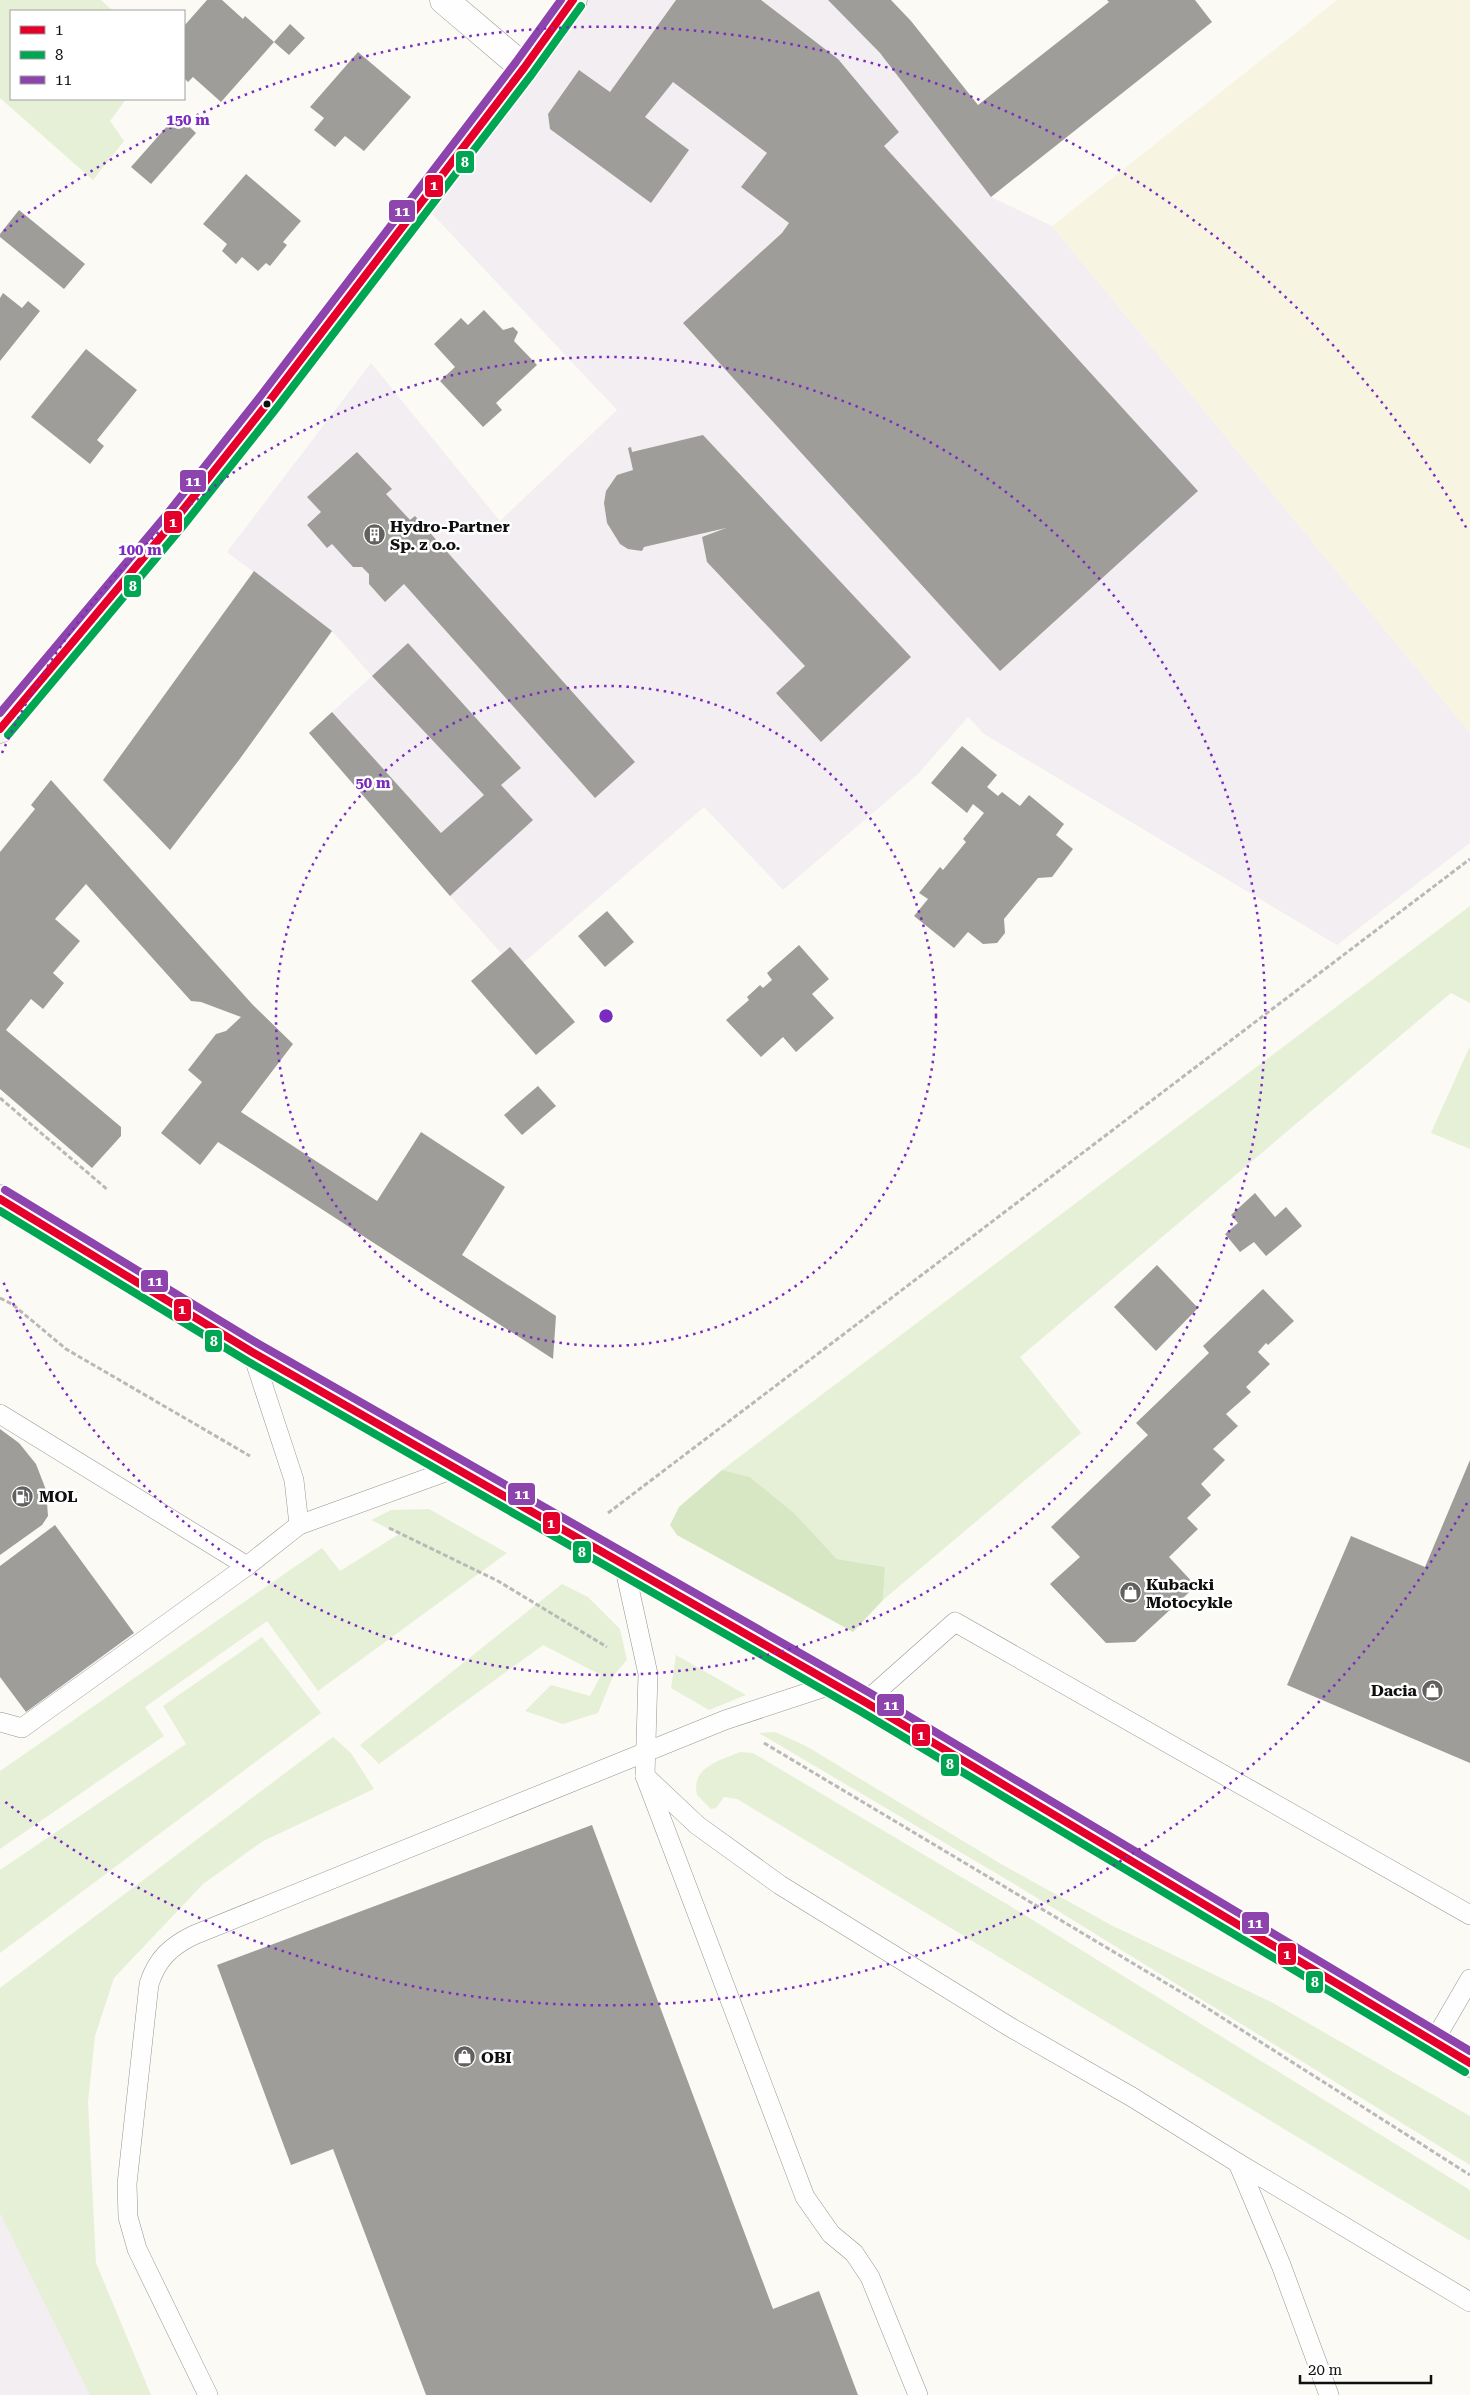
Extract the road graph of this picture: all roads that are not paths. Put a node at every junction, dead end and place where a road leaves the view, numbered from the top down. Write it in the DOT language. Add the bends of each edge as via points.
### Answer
graph roads {
  1 [pos="444,0"];
  2 [pos="573,0"];
  3 [pos="524,68"];
  4 [pos="0,729"];
  5 [pos="0,1199"];
  6 [pos="252,1352"];
  7 [pos="0,1414"];
  8 [pos="456,1468"];
  9 [pos="299,1525"];
  10 [pos="624,1565"];
  11 [pos="248,1566"];
  12 [pos="834,1684"];
  13 [pos="865,1702"];
  14 [pos="0,1722"];
  15 [pos="646,1752"];
  16 [pos="645,1776"];
  17 [pos="1470,1915"];
  18 [pos="1470,1979"];
  19 [pos="1434,2041"];
  20 [pos="1470,2063"];
  21 [pos="1238,2163"];
  22 [pos="1470,2302"];
  23 [pos="208,2395"];
  24 [pos="918,2395"];
  25 [pos="1329,2395"];
  1 -- 3 [label="street"];
  2 -- 3 [label="main road"];
  3 -- 4 [label="main road" via="170,527"];
  5 -- 6 [label="main road"];
  6 -- 8 [label="main road"];
  6 -- 9 [label="lane" via="294,1480"];
  7 -- 11 [label="lane"];
  8 -- 9 [label="lane"];
  8 -- 10 [label="main road"];
  9 -- 11 [label="lane"];
  10 -- 12 [label="main road"];
  10 -- 15 [label="lane" via="648,1674"];
  11 -- 14 [label="lane" via="22,1728"];
  12 -- 13 [label="main road"];
  12 -- 15 [label="lane" via="726,1720"];
  13 -- 17 [label="lane" via="955,1622"];
  13 -- 19 [label="main road"];
  15 -- 16 [label="lane"];
  15 -- 23 [label="lane" via="178,1942 154,1969 127,2184 128,2217 138,2249"];
  16 -- 21 [label="lane" via="697,1825 780,1886"];
  16 -- 24 [label="lane" via="804,2197 831,2234 854,2253 870,2277"];
  18 -- 19 [label="lane"];
  19 -- 20 [label="main road"];
  21 -- 22 [label="lane"];
  21 -- 25 [label="lane" via="1281,2265"];
}
